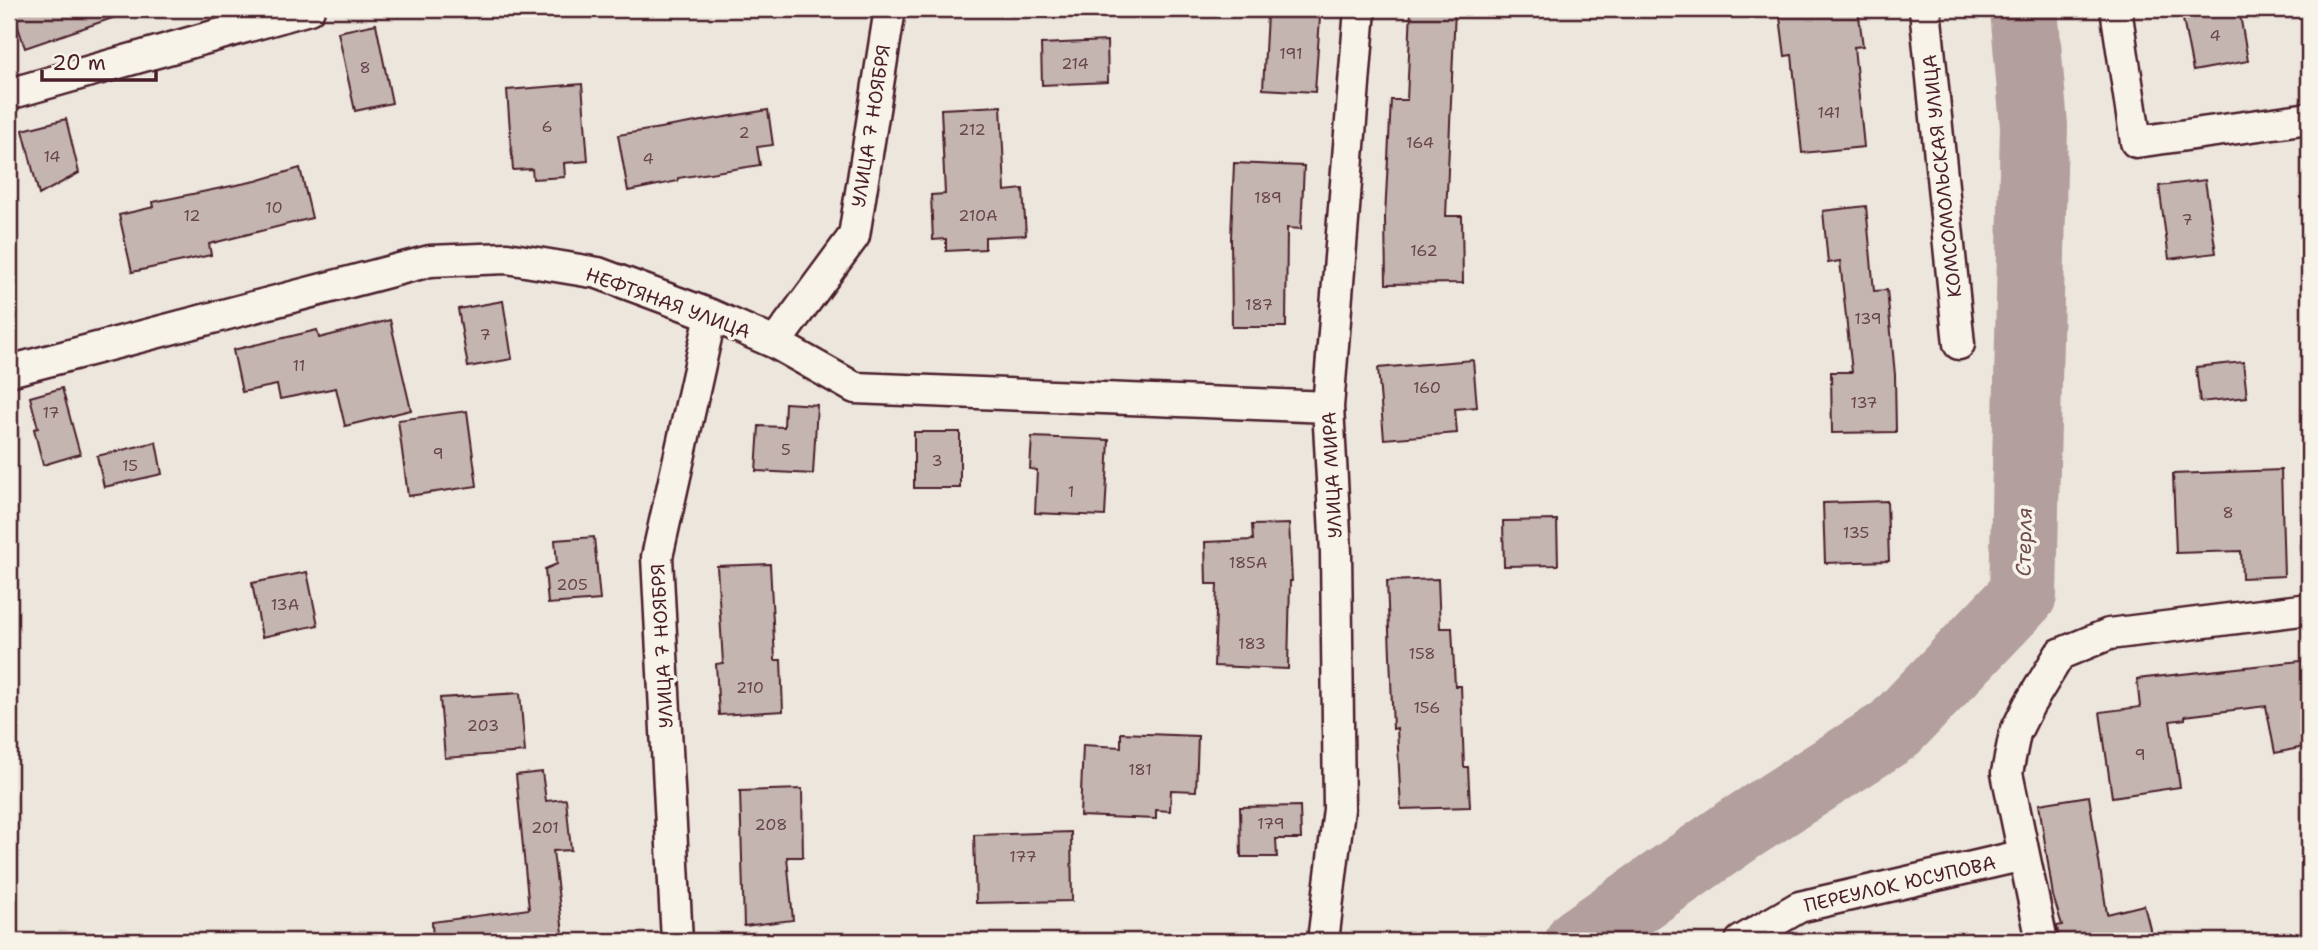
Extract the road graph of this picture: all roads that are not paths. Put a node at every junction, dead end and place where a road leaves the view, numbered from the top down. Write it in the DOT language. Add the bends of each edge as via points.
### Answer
graph roads {
  1 [pos="309,9"];
  2 [pos="890,9"];
  3 [pos="1360,9"];
  4 [pos="1925,9"];
  5 [pos="2116,9"];
  6 [pos="9,94"];
  7 [pos="2309,118"];
  8 [pos="711,315"];
  9 [pos="775,343"];
  10 [pos="1959,344"];
  11 [pos="9,371"];
  12 [pos="1328,407"];
  13 [pos="2309,609"];
  14 [pos="2024,855"];
  15 [pos="677,941"];
  16 [pos="1323,941"];
  17 [pos="1741,941"];
  18 [pos="2042,941"];
  1 -- 6 [label="street"];
  2 -- 9 [label="street, УЛИЦА 7 НОЯБРЯ" via="854,236"];
  3 -- 12 [label="street, УЛИЦА МИРА"];
  4 -- 10 [label="street, КОМСОМОЛЬСКАЯ УЛИЦА"];
  5 -- 7 [label="street" via="2136,142"];
  8 -- 9 [label="street, НЕФТЯНАЯ УЛИЦА"];
  8 -- 11 [label="street, НЕФТЯНАЯ УЛИЦА" via="598,273 507,258 430,261"];
  8 -- 15 [label="street, УЛИЦА 7 НОЯБРЯ" via="657,557"];
  9 -- 12 [label="street, НЕФТЯНАЯ УЛИЦА" via="855,388"];
  12 -- 16 [label="street, УЛИЦА МИРА" via="1336,552 1339,809"];
  13 -- 14 [label="street" via="2109,634 2060,654 2015,733 2007,773"];
  14 -- 17 [label="street, ПЕРЕУЛОК ЮСУПОВА" via="1799,907"];
  14 -- 18 [label="street"];
}
